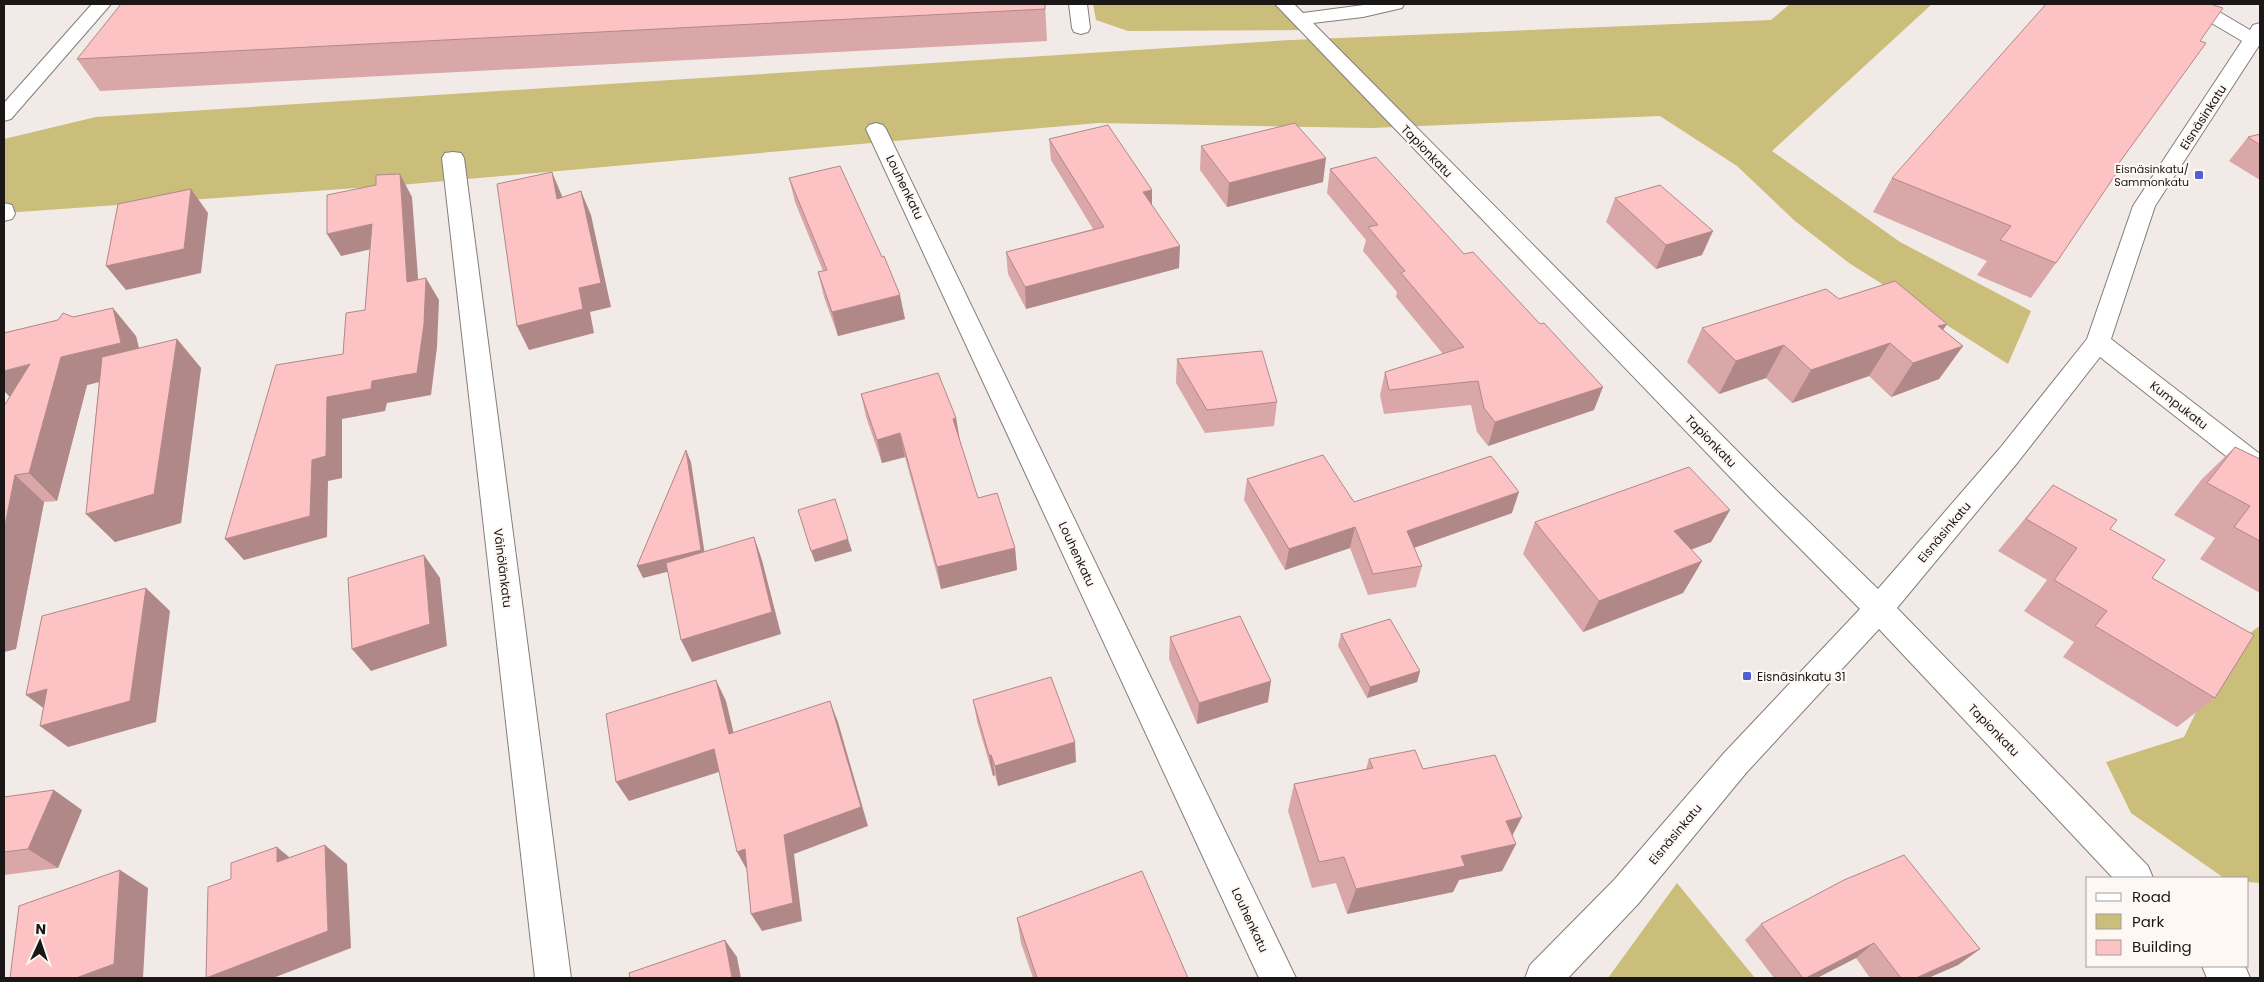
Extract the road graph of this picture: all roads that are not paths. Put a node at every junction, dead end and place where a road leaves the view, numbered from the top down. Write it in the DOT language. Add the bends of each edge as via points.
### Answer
graph roads {
  1 [pos="102,4"];
  2 [pos="1078,4"];
  3 [pos="1395,4"];
  4 [pos="2193,4"];
  5 [pos="1291,11"];
  6 [pos="1081,28"];
  7 [pos="2257,35"];
  8 [pos="4,114"];
  9 [pos="876,129"];
  10 [pos="453,158"];
  11 [pos="2098,342"];
  12 [pos="2260,468"];
  13 [pos="1879,609"];
  14 [pos="2135,877"];
  15 [pos="2221,967"];
  16 [pos="553,978"];
  17 [pos="1278,978"];
  18 [pos="1544,978"];
  19 [pos="2232,978"];
  1 -- 8 [label="street"];
  2 -- 6 [label="street"];
  3 -- 5 [label="street" via="1363,11"];
  4 -- 7 [label="street"];
  5 -- 13 [label="street, Tapionkatu" via="1770,502"];
  7 -- 11 [label="street, Eisnäsinkatu" via="2144,206"];
  9 -- 17 [label="street, Louhenkatu"];
  10 -- 16 [label="street, Väinölänkatu"];
  11 -- 12 [label="street, Kumpukatu"];
  11 -- 13 [label="street, Eisnäsinkatu" via="2009,455"];
  13 -- 14 [label="street, Tapionkatu"];
  13 -- 18 [label="street, Eisnäsinkatu" via="1734,763 1626,892"];
  15 -- 19 [label="street"];
}
